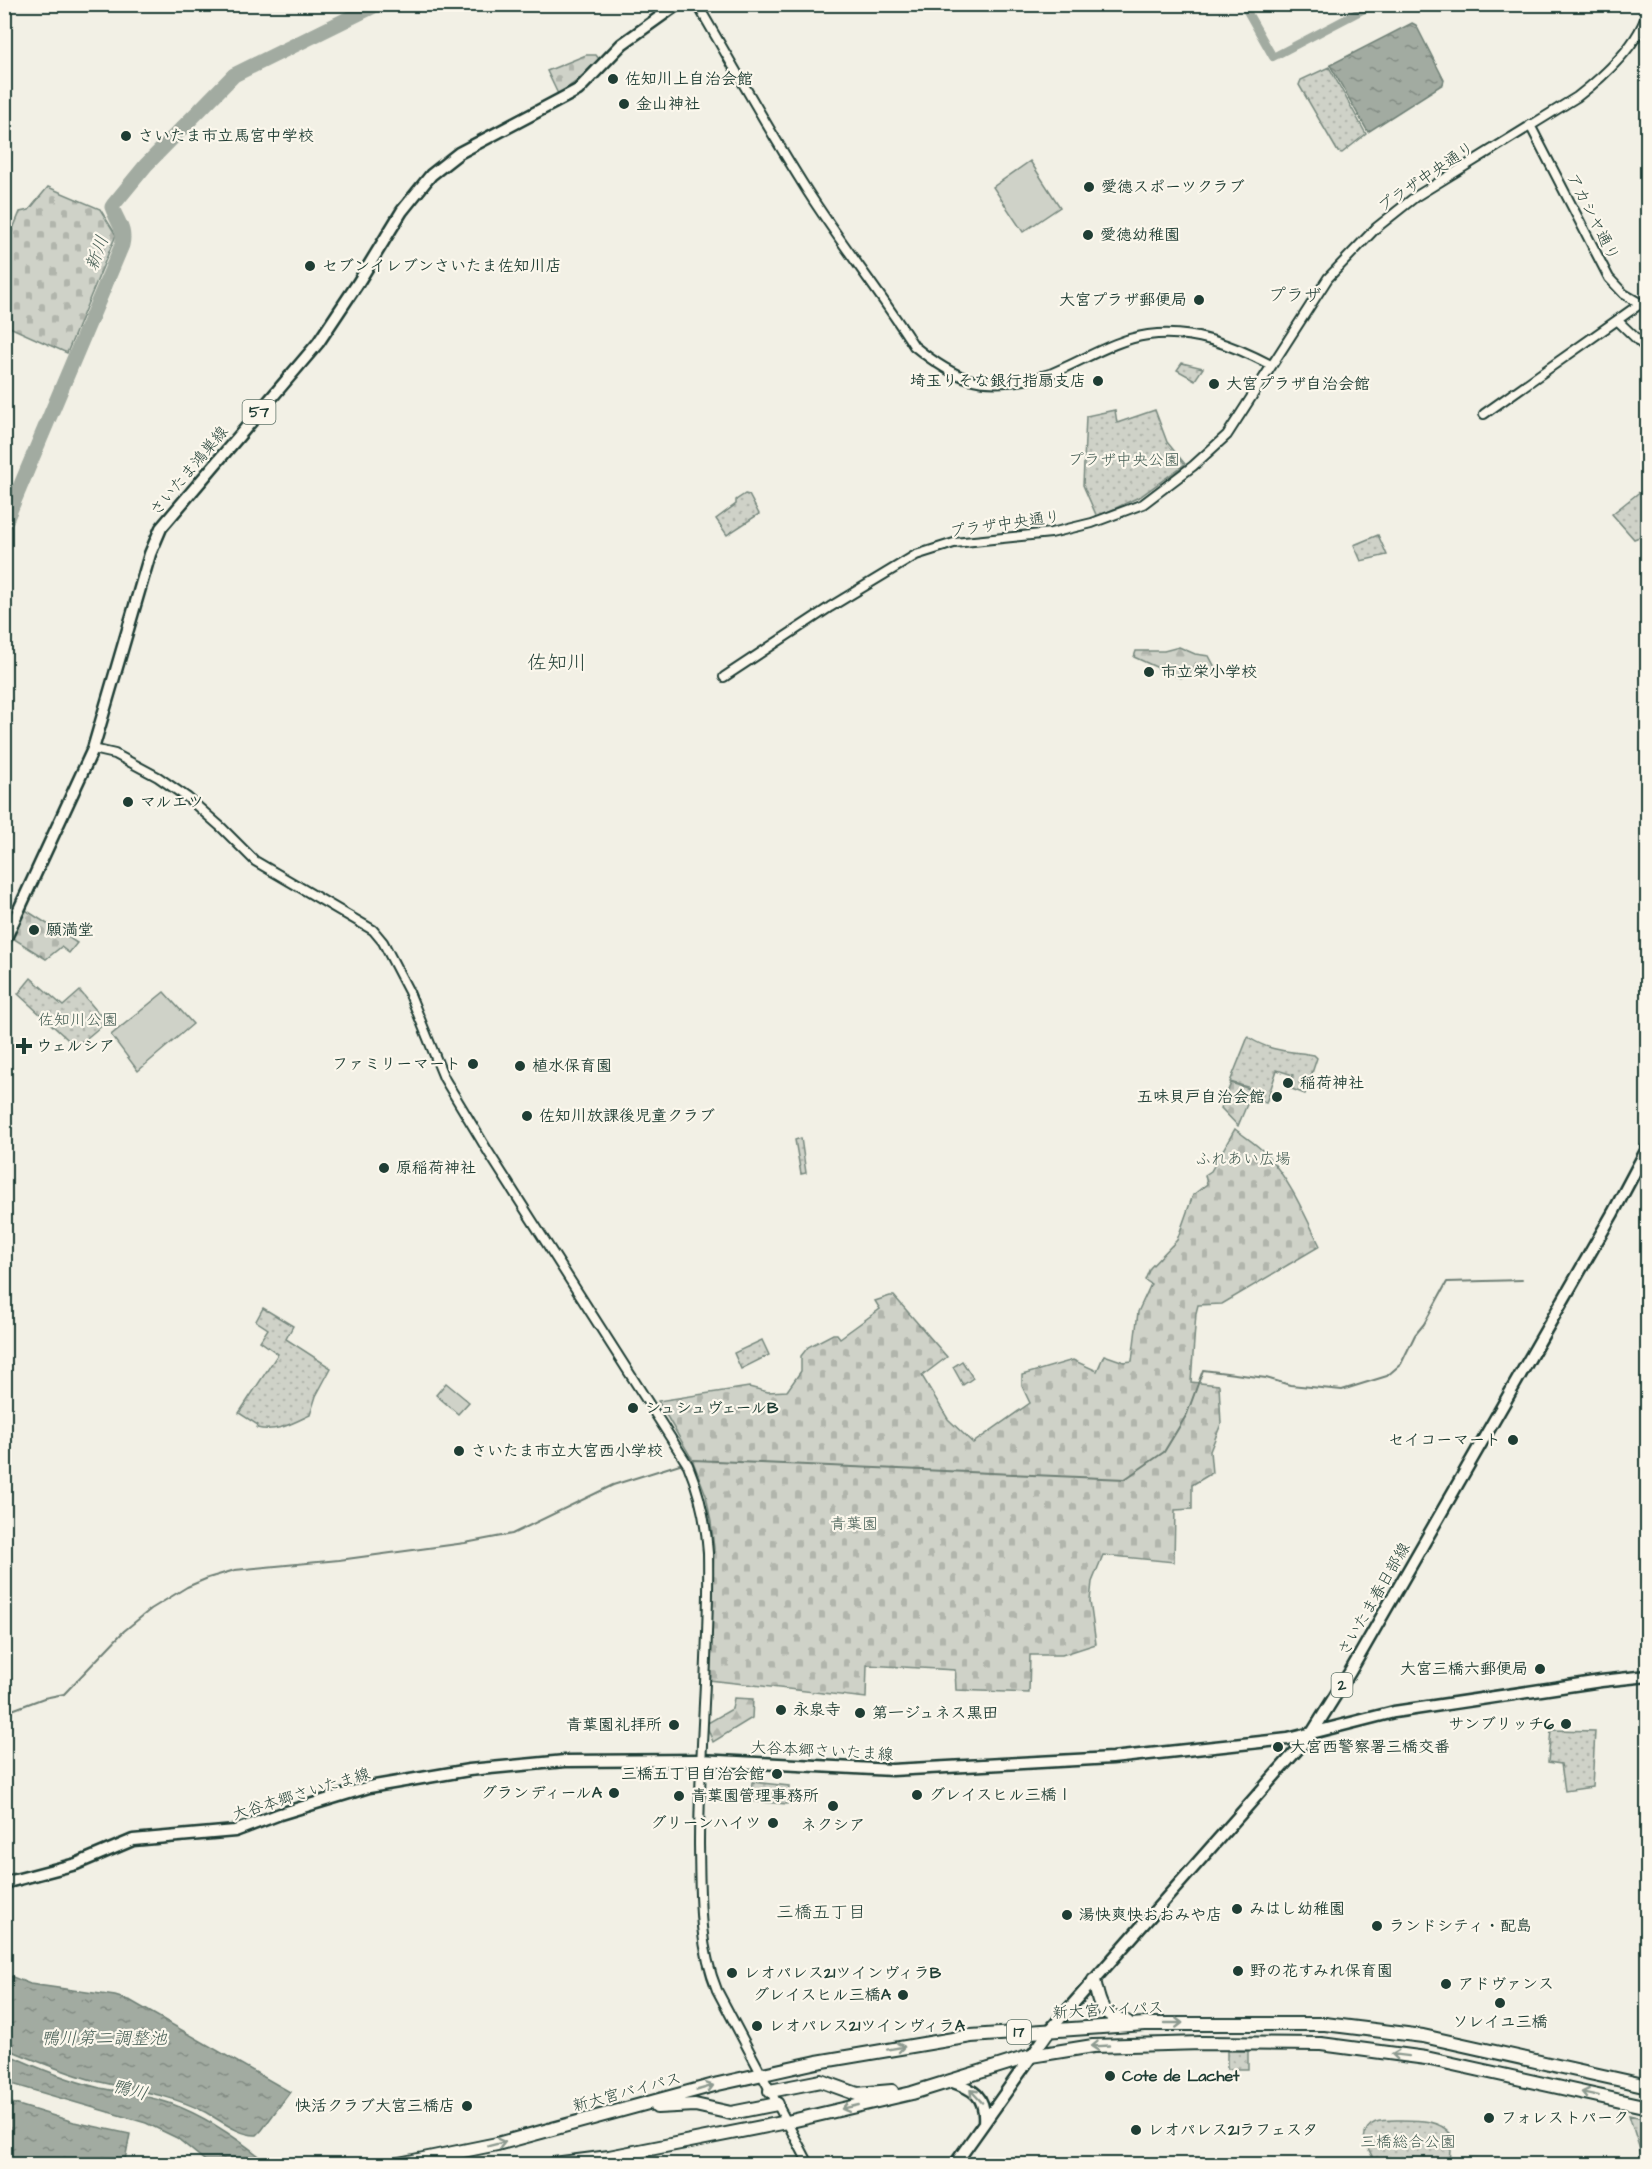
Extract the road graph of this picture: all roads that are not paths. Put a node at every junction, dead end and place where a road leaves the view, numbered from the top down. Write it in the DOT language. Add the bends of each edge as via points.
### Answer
graph roads {
  1 [pos="678,4"];
  2 [pos="697,4"];
  3 [pos="1647,8"];
  4 [pos="1530,125"];
  5 [pos="1644,306"];
  6 [pos="1618,321"];
  7 [pos="1647,350"];
  8 [pos="1271,365"];
  9 [pos="1484,414"];
  10 [pos="724,677"];
  11 [pos="93,749"];
  12 [pos="4,942"];
  13 [pos="1647,1147"];
  14 [pos="1647,1676"];
  15 [pos="1312,1733"];
  16 [pos="700,1760"];
  17 [pos="4,1883"];
  18 [pos="1094,1980"];
  19 [pos="1145,2024"];
  20 [pos="1050,2030"];
  21 [pos="1031,2056"];
  22 [pos="761,2074"];
  23 [pos="950,2081"];
  24 [pos="1647,2086"];
  25 [pos="926,2088"];
  26 [pos="770,2091"];
  27 [pos="777,2104"];
  28 [pos="1647,2107"];
  29 [pos="634,2108"];
  30 [pos="787,2122"];
  31 [pos="984,2123"];
  32 [pos="399,2164"];
  33 [pos="554,2164"];
  34 [pos="808,2164"];
  35 [pos="955,2164"];
  1 -- 11 [label="main road, さいたま鴻巣線 / 57" via="622,44 578,90 459,153 440,166 415,194 318,343 161,528"];
  2 -- 8 [label="street" via="765,126 810,195 914,346 934,361 969,380 1009,383 1050,374 1100,349 1164,334 1210,339"];
  3 -- 4 [label="street, プラザ中央通り" via="1628,49 1593,85"];
  4 -- 5 [label="street, アカシヤ通り" via="1609,278 1624,294"];
  4 -- 8 [label="street, プラザ中央通り" via="1415,197 1376,228 1328,278"];
  5 -- 6 [label="street"];
  6 -- 7 [label="street"];
  6 -- 9 [label="street"];
  8 -- 10 [label="street, プラザ中央通り" via="1227,435 1143,504 1051,533 954,543 916,555"];
  11 -- 12 [label="main road, さいたま鴻巣線 / 57"];
  11 -- 16 [label="street" via="115,754 158,777 188,798 255,861 373,930 383,942 418,1009 444,1078 676,1446 694,1481 705,1519 708,1552"];
  13 -- 15 [label="main road, さいたま春日部線 / 2" via="1613,1213"];
  14 -- 15 [label="main road, 大谷本郷さいたま線" via="1394,1712"];
  15 -- 16 [label="main road, 大谷本郷さいたま線" via="1112,1758 892,1770"];
  15 -- 18 [label="main road, さいたま春日部線 / 2"];
  16 -- 17 [label="main road, 大谷本郷さいたま線" via="565,1761 397,1782 326,1799 235,1831 133,1840 76,1864"];
  16 -- 22 [label="street" via="700,1915 705,1956 717,1990"];
  18 -- 19 [label="highway" via="1098,2002 1105,2012 1126,2022"];
  18 -- 20 [label="main road, さいたま春日部線 / 2"];
  19 -- 20 [label="highway, 新大宮バイパス / 17"];
  19 -- 24 [label="highway, 新大宮バイパス / 17, one-way" via="1326,2024 1423,2036"];
  20 -- 21 [label="main road, さいたま春日部線 / 2"];
  22 -- 20 [label="highway, 新大宮バイパス / 17, one-way" via="934,2041"];
  21 -- 23 [label="highway, 17"];
  28 -- 21 [label="highway, 17, one-way" via="1426,2058 1322,2044 1093,2046"];
  21 -- 31 [label="main road, さいたま春日部線 / 2"];
  22 -- 26 [label="street"];
  29 -- 22 [label="highway, 新大宮バイパス / 17, one-way"];
  23 -- 25 [label="highway, 17"];
  31 -- 23 [label="main road, one-way" via="985,2110 978,2096"];
  25 -- 26 [label="highway" via="857,2094 821,2081"];
  25 -- 30 [label="highway, 17, one-way"];
  26 -- 27 [label="street"];
  27 -- 29 [label="highway" via="731,2113 695,2105"];
  27 -- 30 [label="street"];
  32 -- 29 [label="highway, 新大宮バイパス / 17, one-way" via="497,2144"];
  30 -- 33 [label="highway, 17"];
  30 -- 34 [label="street"];
  31 -- 35 [label="main road, さいたま春日部線 / 2"];
}
